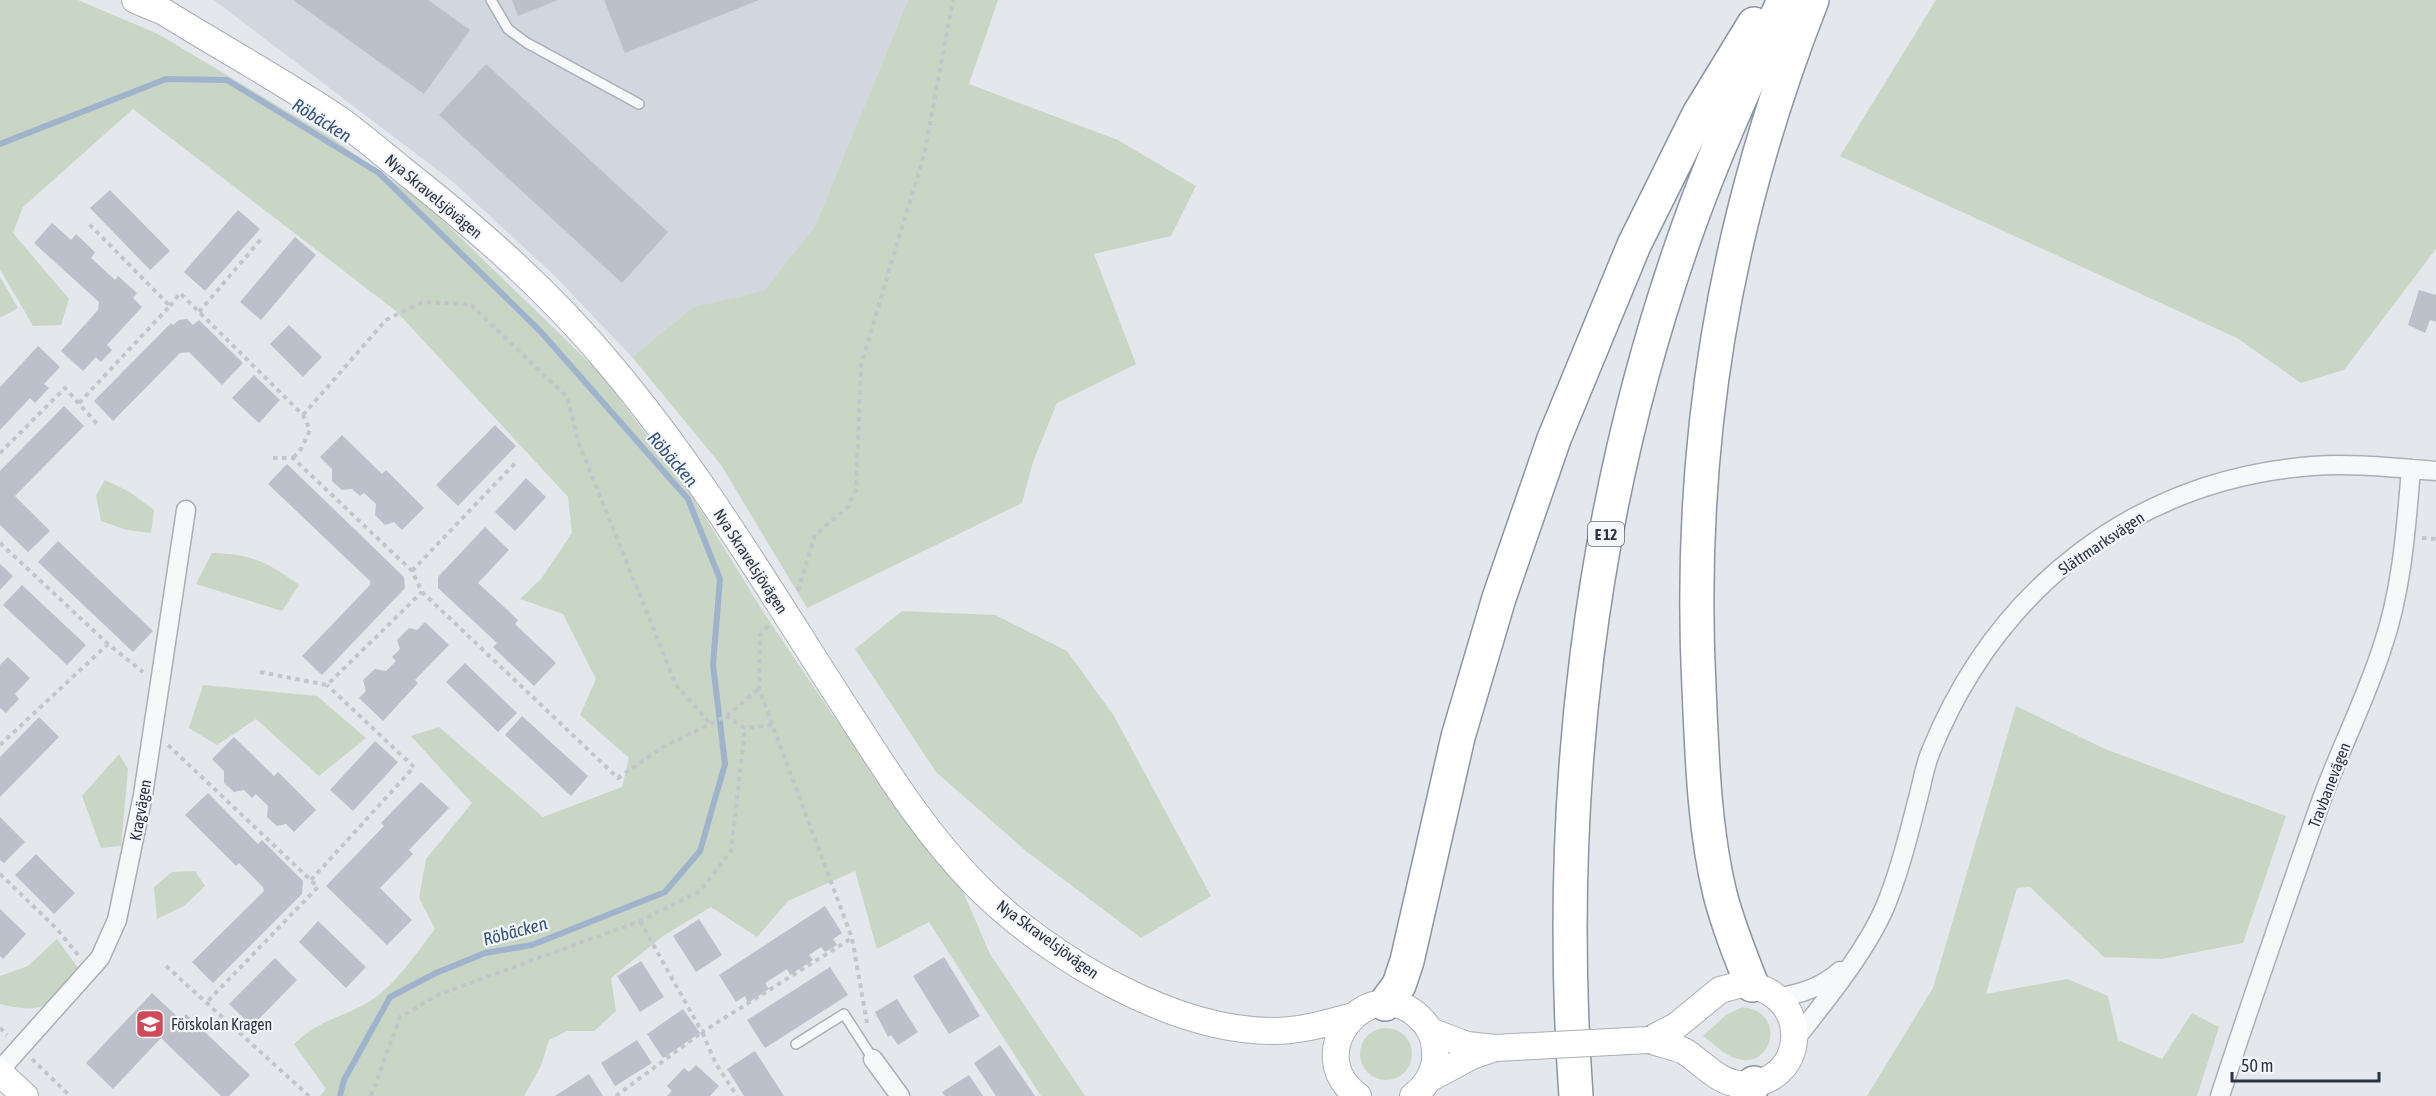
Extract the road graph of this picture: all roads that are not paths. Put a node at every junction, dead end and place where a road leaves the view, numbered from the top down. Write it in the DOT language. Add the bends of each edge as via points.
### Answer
graph roads {
  1 [pos="135,0"];
  2 [pos="491,0"];
  3 [pos="1784,0"];
  4 [pos="1812,0"];
  5 [pos="167,6"];
  6 [pos="1759,12"];
  7 [pos="639,104"];
  8 [pos="2411,469"];
  9 [pos="2436,471"];
  10 [pos="186,510"];
  11 [pos="1854,958"];
  12 [pos="1765,991"];
  13 [pos="1385,1004"];
  14 [pos="1353,1016"];
  15 [pos="1276,1031"];
  16 [pos="1430,1031"];
  17 [pos="1648,1040"];
  18 [pos="1794,1041"];
  19 [pos="796,1044"];
  20 [pos="1495,1048"];
  21 [pos="873,1059"];
  22 [pos="0,1072"];
  23 [pos="1344,1082"];
  24 [pos="1421,1088"];
  25 [pos="1751,1090"];
  26 [pos="25,1096"];
  27 [pos="900,1096"];
  28 [pos="1560,1096"];
  29 [pos="1576,1096"];
  30 [pos="2220,1096"];
  1 -- 5 [label="main road, Nya Skravelsjövägen"];
  2 -- 7 [label="lane" via="508,28 527,43"];
  3 -- 29 [label="highway, E 12" via="1689,224 1644,364 1598,574 1573,790 1570,1006"];
  4 -- 12 [label="highway" via="1784,72 1748,192 1722,308 1707,406 1696,528 1696,639 1711,835 1729,926"];
  5 -- 15 [label="main road, Nya Skravelsjövägen" via="340,120 443,201 543,290 612,366 702,485 906,801 979,888 1055,948 1108,982 1195,1019 1236,1029"];
  6 -- 13 [label="highway" via="1699,114 1634,245 1554,439 1499,598 1458,737 1407,961 1399,985"];
  6 -- 28 [label="highway, E 12" via="1675,216 1629,358 1583,569 1565,678 1556,786 1553,979"];
  8 -- 9 [label="street, Slättmarksvägen"];
  8 -- 11 [label="street, Slättmarksvägen" via="2313,466 2208,485 2151,509 2067,561 2024,601 1986,647 1956,698 1930,753 1885,905"];
  8 -- 30 [label="street, Travbanevägen" via="2397,596 2382,648 2275,929"];
  10 -- 22 [label="street, Kragvägen" via="153,730 120,910 100,958"];
  11 -- 12 [label="street, Slättmarksvägen" via="1817,987"];
  11 -- 18 [label="street, Slättmarksvägen"];
  12 -- 17 [label="main road" via="1742,984 1720,990 1676,1026"];
  12 -- 18 [label="main road" via="1794,1022"];
  13 -- 14 [label="main road, Nya Skravelsjövägen" via="1368,1007"];
  13 -- 16 [label="main road" via="1408,1009"];
  14 -- 15 [label="main road, Nya Skravelsjövägen" via="1313,1027"];
  14 -- 23 [label="main road" via="1339,1035"];
  15 -- 23 [label="main road, Nya Skravelsjövägen" via="1305,1038"];
  16 -- 20 [label="main road" via="1467,1045"];
  16 -- 24 [label="main road" via="1436,1052"];
  17 -- 20 [label="main road, bridge"];
  17 -- 25 [label="main road" via="1682,1050 1725,1080"];
  18 -- 25 [label="main road" via="1782,1067"];
  19 -- 21 [label="lane" via="844,1014"];
  20 -- 24 [label="main road" via="1462,1061"];
  21 -- 27 [label="street"];
  22 -- 26 [label="main road"];
}
